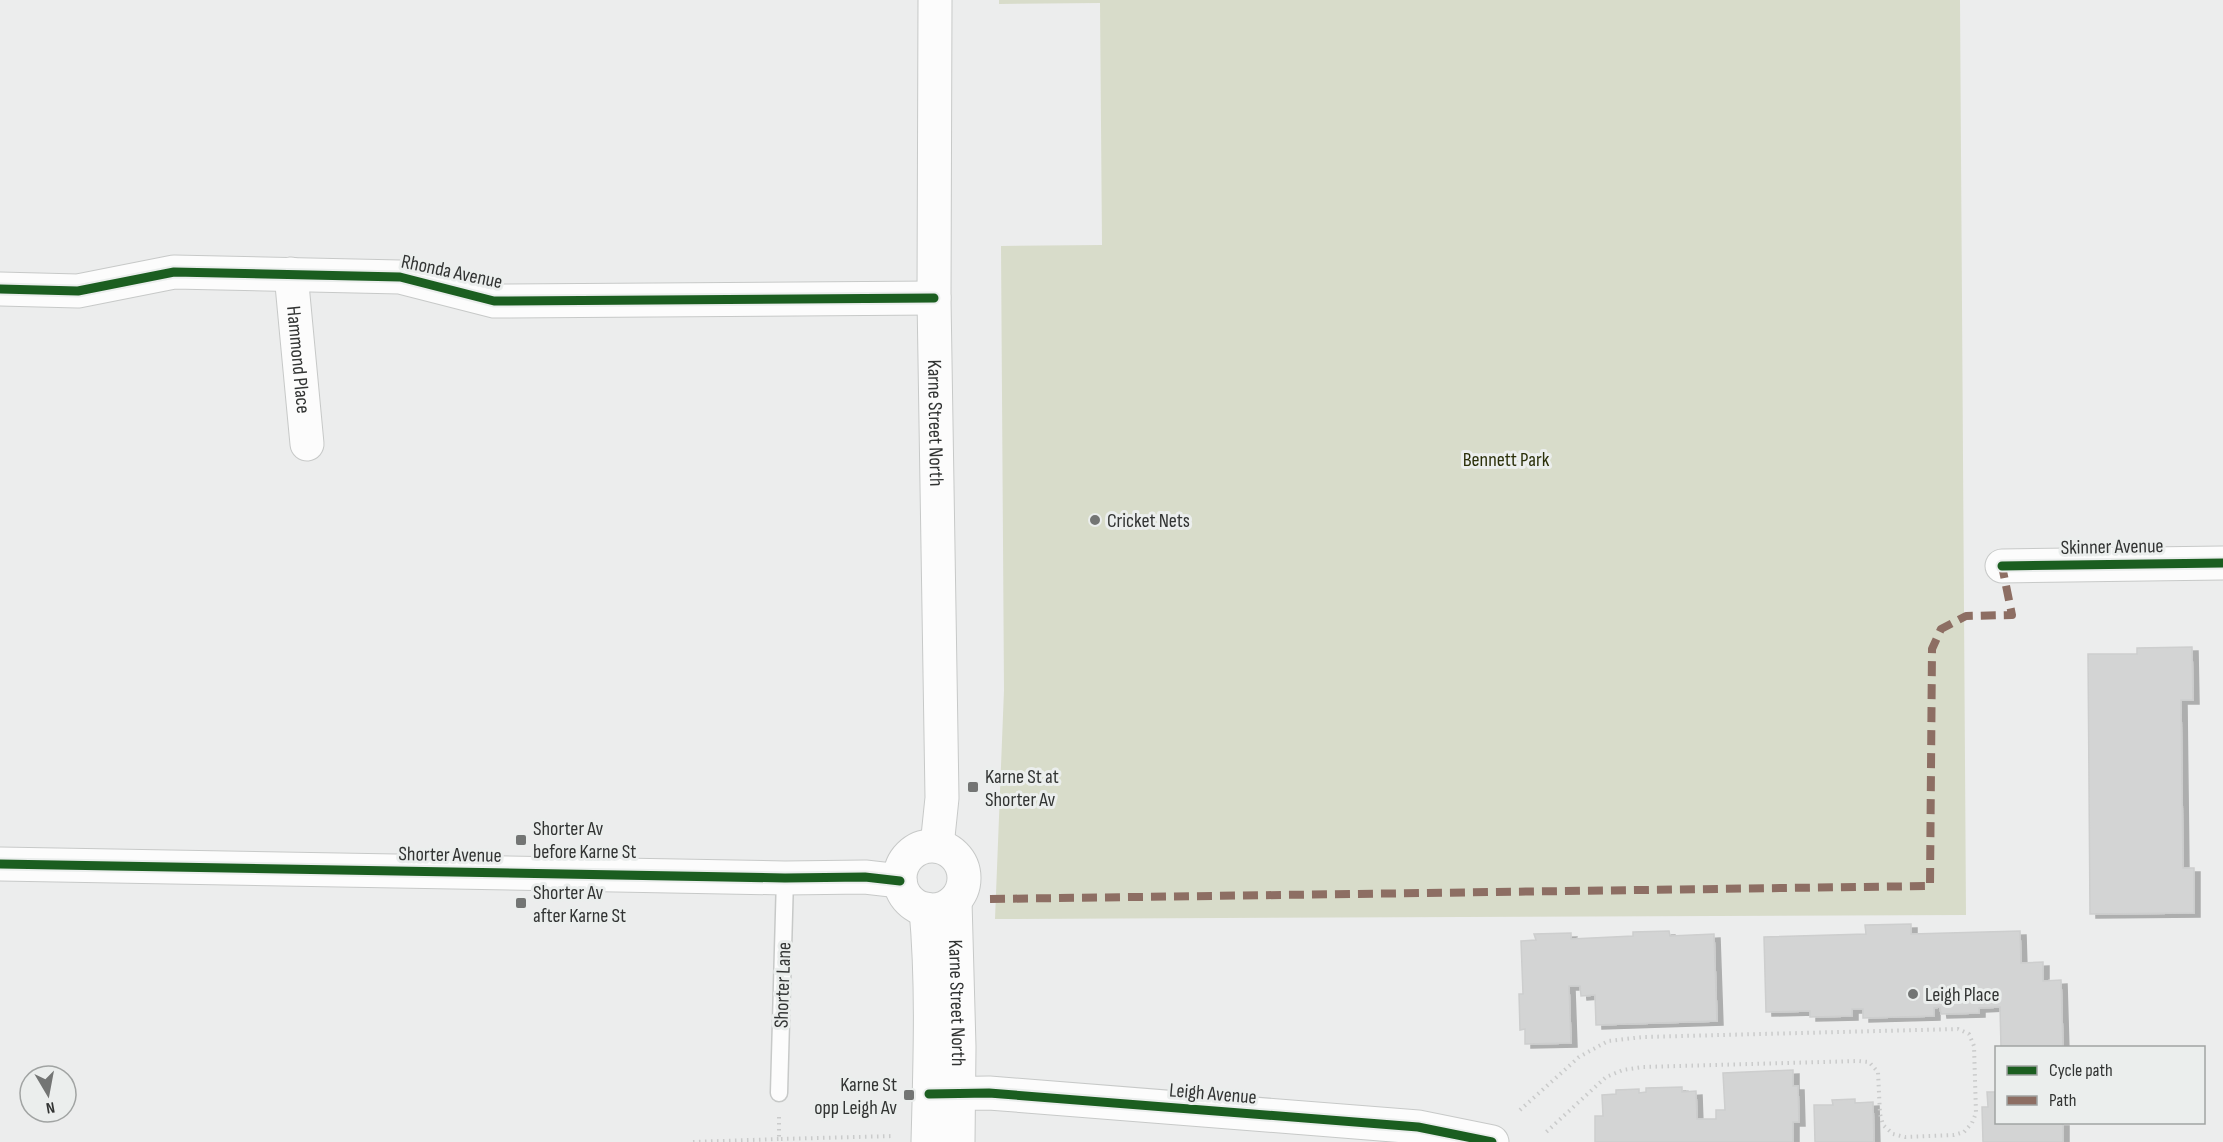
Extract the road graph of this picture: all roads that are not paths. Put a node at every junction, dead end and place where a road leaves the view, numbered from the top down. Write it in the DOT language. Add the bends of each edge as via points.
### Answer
graph roads {
  1 [pos="935,0"];
  2 [pos="291,274"];
  3 [pos="0,289"];
  4 [pos="934,298"];
  5 [pos="307,444"];
  6 [pos="2223,563"];
  7 [pos="2002,566"];
  8 [pos="937,846"];
  9 [pos="0,864"];
  10 [pos="785,878"];
  11 [pos="900,880"];
  12 [pos="940,905"];
  13 [pos="779,1093"];
  14 [pos="944,1093"];
  15 [pos="912,1139"];
  16 [pos="958,1142"];
  17 [pos="1492,1142"];
  1 -- 4 [label="street, Karne Street North"];
  2 -- 3 [label="street, Rhonda Avenue" via="174,272 78,291"];
  2 -- 4 [label="street, Rhonda Avenue" via="400,276 494,301"];
  2 -- 5 [label="street, Hammond Place"];
  4 -- 8 [label="street, Karne Street North" via="942,798"];
  6 -- 7 [label="street, Skinner Avenue"];
  8 -- 11 [label="street" via="918,849 910,855"];
  8 -- 12 [label="street" via="955,855 964,873 964,883"];
  9 -- 10 [label="street, Shorter Avenue"];
  10 -- 11 [label="street, Shorter Avenue"];
  10 -- 13 [label="lane, Shorter Lane"];
  11 -- 12 [label="street" via="908,899 916,906"];
  12 -- 14 [label="street, Karne Street North" via="929,944 931,1047"];
  14 -- 15 [label="street, Karne Street North"];
  14 -- 16 [label="street, Karne Street North"];
  14 -- 17 [label="street, Leigh Avenue" via="989,1093 1418,1127"];
}
